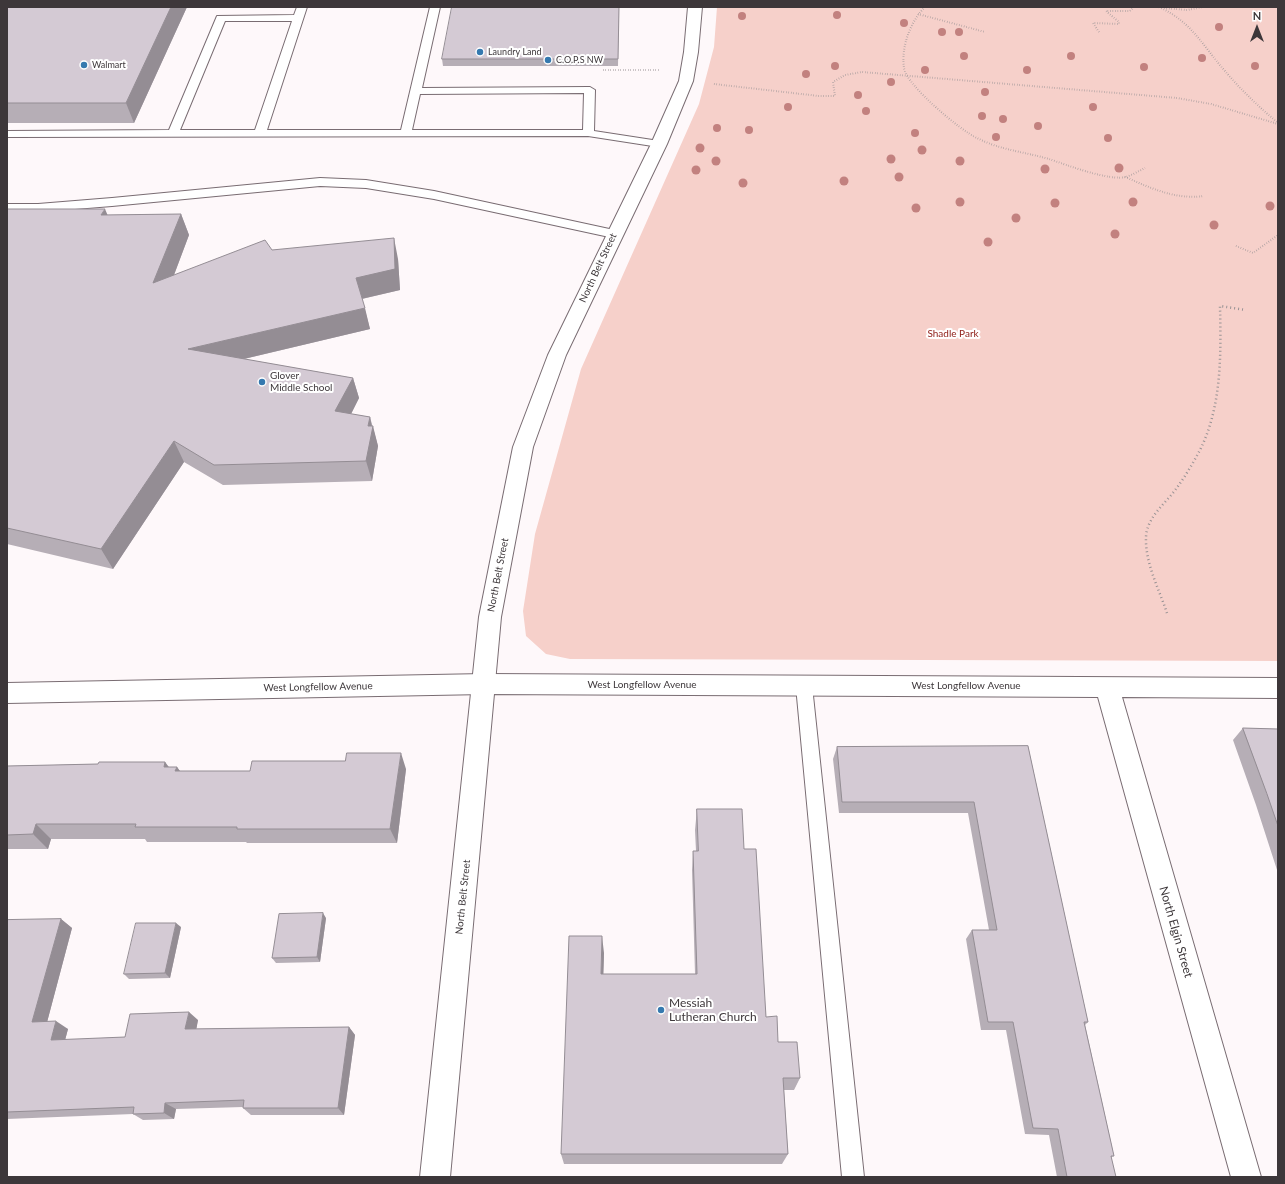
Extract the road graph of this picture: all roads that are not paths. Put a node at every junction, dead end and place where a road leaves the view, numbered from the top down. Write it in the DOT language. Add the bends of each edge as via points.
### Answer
graph roads {
  1 [pos="302,7"];
  2 [pos="435,7"];
  3 [pos="695,7"];
  4 [pos="299,18"];
  5 [pos="416,91"];
  6 [pos="406,133"];
  7 [pos="588,133"];
  8 [pos="7,134"];
  9 [pos="173,134"];
  10 [pos="260,134"];
  11 [pos="659,144"];
  12 [pos="7,208"];
  13 [pos="614,234"];
  14 [pos="485,684"];
  15 [pos="804,686"];
  16 [pos="1107,686"];
  17 [pos="1278,688"];
  18 [pos="7,693"];
  19 [pos="435,1177"];
  20 [pos="853,1177"];
  21 [pos="1246,1177"];
  1 -- 4 [label="lane"];
  2 -- 5 [label="lane"];
  3 -- 11 [label="street, North Belt Street" via="686,81"];
  4 -- 9 [label="lane" via="221,18"];
  4 -- 10 [label="lane"];
  5 -- 6 [label="lane"];
  5 -- 7 [label="lane" via="590,90"];
  6 -- 7 [label="lane"];
  6 -- 10 [label="lane"];
  7 -- 11 [label="lane"];
  8 -- 9 [label="lane"];
  9 -- 10 [label="lane"];
  11 -- 13 [label="street, North Belt Street"];
  12 -- 13 [label="lane" via="112,202 320,182 366,184 434,195"];
  13 -- 14 [label="street, North Belt Street" via="557,355 523,447 490,617"];
  14 -- 15 [label="street, West Longfellow Avenue"];
  14 -- 18 [label="street, West Longfellow Avenue"];
  14 -- 19 [label="street, North Belt Street"];
  15 -- 16 [label="street, West Longfellow Avenue"];
  15 -- 20 [label="lane"];
  16 -- 17 [label="street, West Longfellow Avenue"];
  16 -- 21 [label="street, North Elgin Street"];
}
